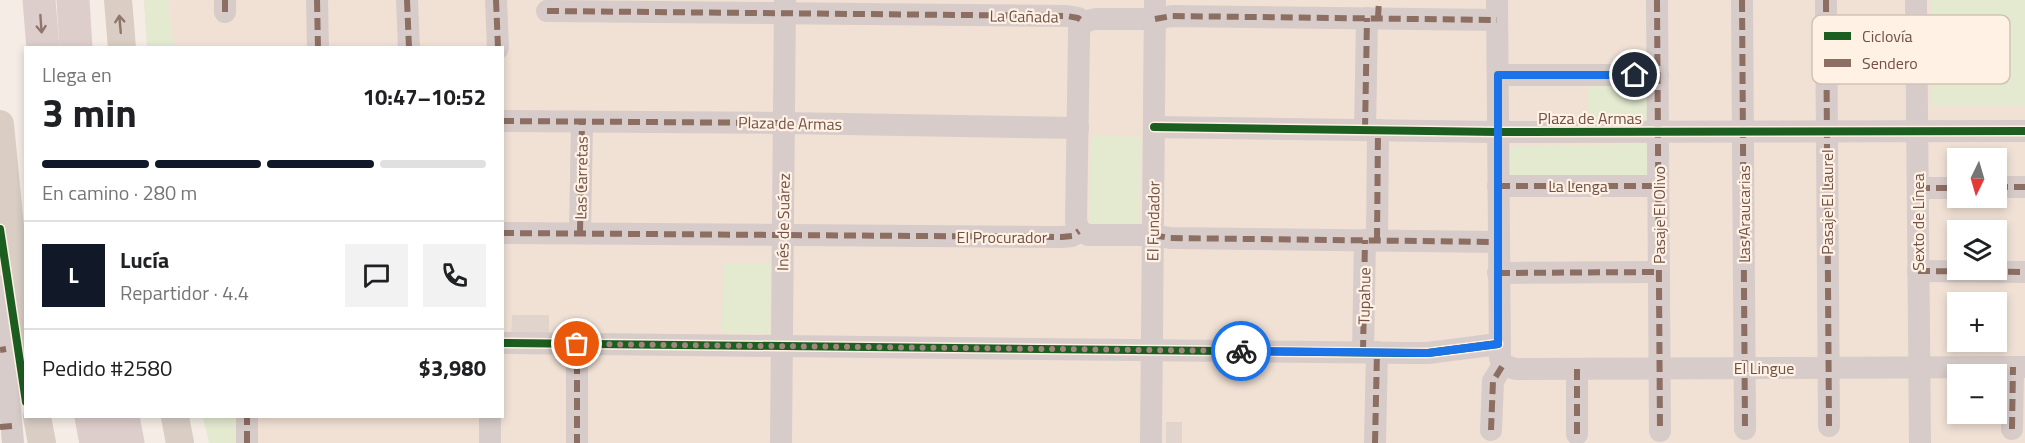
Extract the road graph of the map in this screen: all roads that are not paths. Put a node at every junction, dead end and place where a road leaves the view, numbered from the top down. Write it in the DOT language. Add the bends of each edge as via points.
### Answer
graph roads {
  1 [pos="39,0"];
  2 [pos="73,0"];
  3 [pos="118,0"];
  4 [pos="317,0"];
  5 [pos="407,0"];
  6 [pos="496,0"];
  7 [pos="1657,0"];
  8 [pos="1742,0"];
  9 [pos="1826,0"];
  10 [pos="1916,0"];
  11 [pos="580,5"];
  12 [pos="785,7"];
  13 [pos="1155,10"];
  14 [pos="1497,10"];
  15 [pos="547,11"];
  16 [pos="1374,12"];
  17 [pos="1826,15"];
  18 [pos="1916,15"];
  19 [pos="1084,22"];
  20 [pos="43,46"];
  21 [pos="76,46"];
  22 [pos="122,46"];
  23 [pos="318,46"];
  24 [pos="409,46"];
  25 [pos="498,46"];
  26 [pos="1498,75"];
  27 [pos="1658,75"];
  28 [pos="1827,84"];
  29 [pos="1917,84"];
  30 [pos="504,121"];
  31 [pos="582,122"];
  32 [pos="784,123"];
  33 [pos="0,124"];
  34 [pos="1154,127"];
  35 [pos="1078,128"];
  36 [pos="1371,130"];
  37 [pos="1743,131"];
  38 [pos="1827,131"];
  39 [pos="1917,131"];
  40 [pos="2025,131"];
  41 [pos="1498,132"];
  42 [pos="1658,132"];
  43 [pos="1498,186"];
  44 [pos="1658,186"];
  45 [pos="2007,187"];
  46 [pos="2025,187"];
  47 [pos="1918,188"];
  48 [pos="1947,188"];
  49 [pos="1079,231"];
  50 [pos="504,233"];
  51 [pos="580,234"];
  52 [pos="783,235"];
  53 [pos="1153,235"];
  54 [pos="1371,240"];
  55 [pos="1498,242"];
  56 [pos="1918,271"];
  57 [pos="1659,272"];
  58 [pos="2025,272"];
  59 [pos="1498,273"];
  60 [pos="5,274"];
  61 [pos="504,343"];
  62 [pos="577,344"];
  63 [pos="782,346"];
  64 [pos="10,347"];
  65 [pos="1152,350"];
  66 [pos="1370,352"];
  67 [pos="1501,355"];
  68 [pos="1745,368"];
  69 [pos="1828,368"];
  70 [pos="1919,368"];
  71 [pos="2019,368"];
  72 [pos="1577,369"];
  73 [pos="1659,369"];
  74 [pos="91,418"];
  75 [pos="123,418"];
  76 [pos="175,418"];
  77 [pos="247,418"];
  78 [pos="490,418"];
  79 [pos="1829,426"];
  80 [pos="15,428"];
  81 [pos="1745,429"];
  82 [pos="2012,429"];
  83 [pos="1491,430"];
  84 [pos="1660,430"];
  85 [pos="1577,434"];
  86 [pos="42,443"];
  87 [pos="96,443"];
  88 [pos="128,443"];
  89 [pos="180,443"];
  90 [pos="247,443"];
  91 [pos="490,443"];
  92 [pos="577,443"];
  93 [pos="781,443"];
  94 [pos="1150,443"];
  95 [pos="1375,443"];
  96 [pos="1920,443"];
  1 -- 20 [label="highway, one-way"];
  2 -- 21 [label="highway"];
  22 -- 3 [label="main road, one-way"];
  4 -- 23 [label="street"];
  5 -- 24 [label="street"];
  6 -- 25 [label="street"];
  7 -- 27 [label="street, Pasaje El Olivo"];
  8 -- 37 [label="street, Las Araucarias"];
  9 -- 17 [label="street, Pasaje El Laurel"];
  10 -- 18 [label="street, Sexto de Línea"];
  11 -- 12 [label="street, La Cañada"];
  11 -- 15 [label="street, La Cañada"];
  12 -- 19 [label="street, La Cañada" via="1067,16"];
  12 -- 32 [label="street, Inés de Suárez"];
  13 -- 16 [label="street, La Cañada" via="1172,16"];
  13 -- 19 [label="street, La Cañada"];
  13 -- 34 [label="street, El Fundador"];
  14 -- 16 [label="street, La Cañada"];
  14 -- 26 [label="street"];
  16 -- 36 [label="street, Tupahue"];
  19 -- 35 [label="street" via="1079,35"];
  26 -- 27 [label="street"];
  26 -- 41 [label="street"];
  27 -- 42 [label="street, Pasaje El Olivo"];
  28 -- 38 [label="street, Pasaje El Laurel"];
  29 -- 39 [label="street, Sexto de Línea"];
  30 -- 31 [label="street, Plaza de Armas"];
  31 -- 32 [label="street, Plaza de Armas"];
  31 -- 51 [label="street, Las Carretas"];
  32 -- 35 [label="street, Plaza de Armas"];
  32 -- 52 [label="street, Inés de Suárez"];
  33 -- 60 [label="main road"];
  34 -- 36 [label="street, Plaza de Armas"];
  34 -- 53 [label="street, El Fundador"];
  35 -- 49 [label="street"];
  36 -- 41 [label="street, Plaza de Armas"];
  36 -- 54 [label="street, Tupahue"];
  37 -- 38 [label="street, Plaza de Armas"];
  37 -- 42 [label="street, Plaza de Armas"];
  37 -- 68 [label="street, Las Araucarias"];
  38 -- 39 [label="street, Plaza de Armas"];
  38 -- 69 [label="street, Pasaje El Laurel"];
  39 -- 40 [label="street, Plaza de Armas"];
  39 -- 47 [label="street, Sexto de Línea"];
  41 -- 42 [label="street, Plaza de Armas"];
  41 -- 43 [label="street"];
  42 -- 44 [label="street, Pasaje El Olivo"];
  43 -- 44 [label="street, La Lenga"];
  43 -- 55 [label="street"];
  44 -- 57 [label="street, Pasaje El Olivo"];
  45 -- 46 [label="street"];
  47 -- 48 [label="street"];
  47 -- 56 [label="street, Sexto de Línea"];
  49 -- 52 [label="street, El Procurador" via="1062,237"];
  49 -- 53 [label="street, El Procurador" via="1088,235"];
  50 -- 51 [label="street, El Procurador"];
  51 -- 52 [label="street, El Procurador"];
  52 -- 63 [label="street, Inés de Suárez"];
  53 -- 54 [label="street, El Procurador"];
  53 -- 65 [label="street, El Fundador"];
  54 -- 55 [label="street, El Procurador"];
  54 -- 66 [label="street, Tupahue"];
  55 -- 59 [label="street"];
  56 -- 58 [label="street"];
  56 -- 70 [label="street, Sexto de Línea"];
  57 -- 59 [label="street"];
  57 -- 73 [label="street, Pasaje El Olivo"];
  59 -- 67 [label="street"];
  60 -- 64 [label="main road"];
  61 -- 62 [label="street, El Lingue"];
  62 -- 63 [label="street, El Lingue"];
  62 -- 92 [label="street"];
  63 -- 65 [label="street, El Lingue"];
  63 -- 93 [label="street, Inés de Suárez"];
  64 -- 80 [label="street"];
  65 -- 66 [label="street, El Lingue"];
  65 -- 94 [label="street, El Fundador"];
  66 -- 67 [label="street, El Lingue"];
  66 -- 95 [label="street, Tupahue"];
  67 -- 72 [label="street, El Lingue" via="1511,369"];
  67 -- 83 [label="street" via="1493,381"];
  68 -- 69 [label="street, El Lingue"];
  68 -- 73 [label="street, El Lingue"];
  68 -- 81 [label="street, Las Araucarias"];
  69 -- 70 [label="street, El Lingue"];
  69 -- 79 [label="street, Pasaje El Laurel"];
  70 -- 71 [label="street, El Lingue"];
  70 -- 96 [label="street, Sexto de Línea"];
  71 -- 82 [label="street"];
  72 -- 73 [label="street, El Lingue"];
  72 -- 85 [label="street"];
  73 -- 84 [label="street, Pasaje El Olivo"];
  74 -- 87 [label="highway"];
  75 -- 88 [label="highway"];
  76 -- 89 [label="main road"];
  77 -- 90 [label="street"];
  78 -- 91 [label="street"];
  80 -- 86 [label="main road"];
}
